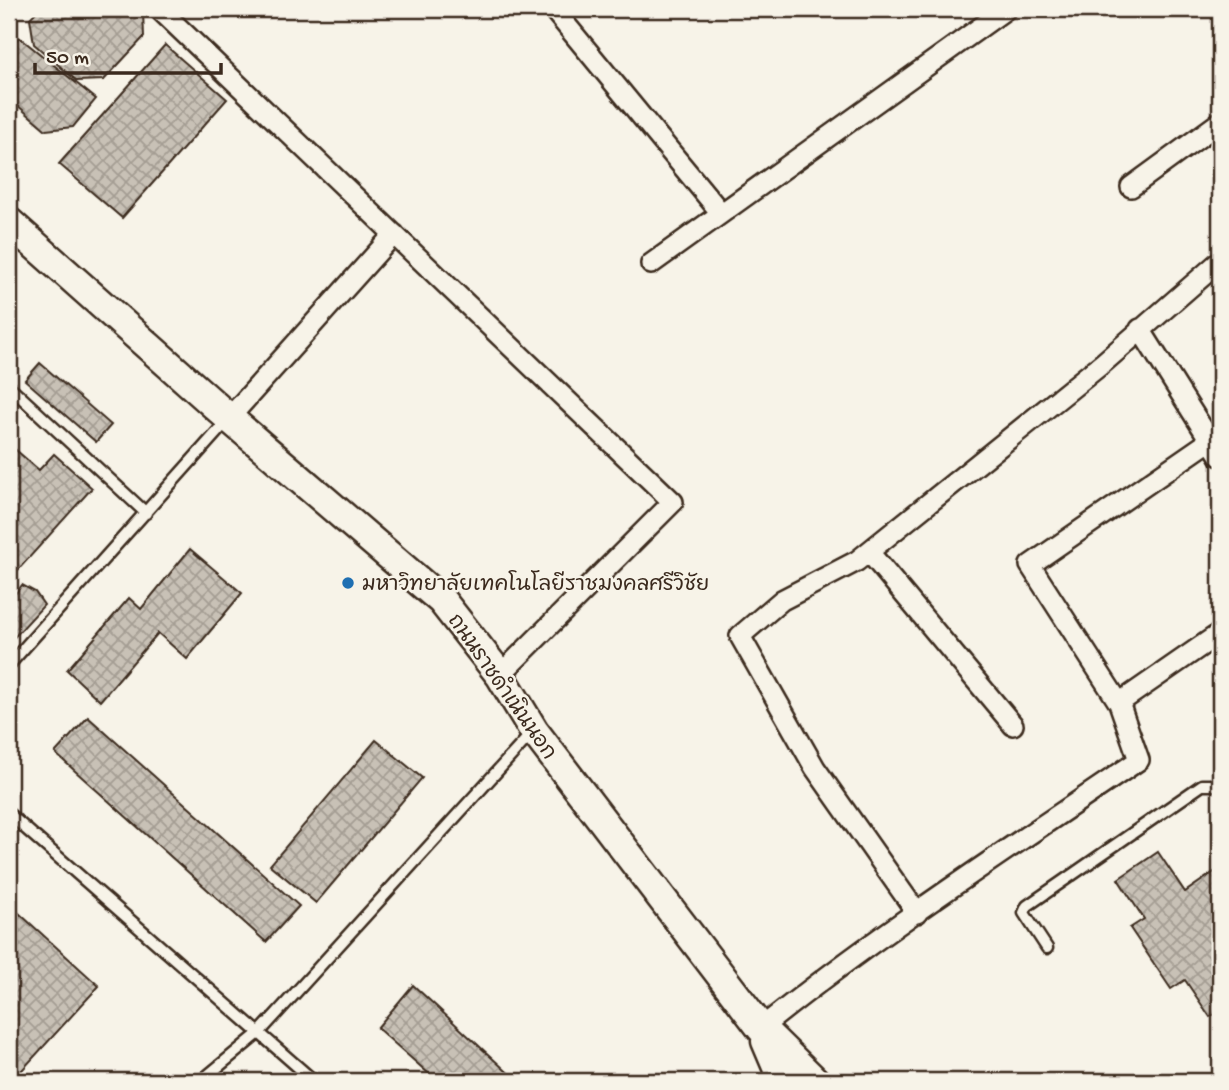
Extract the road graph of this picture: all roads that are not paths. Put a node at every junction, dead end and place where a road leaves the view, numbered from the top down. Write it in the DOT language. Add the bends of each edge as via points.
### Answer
graph roads {
  1 [pos="159,9"];
  2 [pos="553,9"];
  3 [pos="1006,9"];
  4 [pos="1220,122"];
  5 [pos="1131,187"];
  6 [pos="721,213"];
  7 [pos="9,222"];
  8 [pos="394,234"];
  9 [pos="1220,261"];
  10 [pos="651,264"];
  11 [pos="1140,329"];
  12 [pos="9,386"];
  13 [pos="229,418"];
  14 [pos="1215,448"];
  15 [pos="146,513"];
  16 [pos="869,552"];
  17 [pos="1220,633"];
  18 [pos="9,665"];
  19 [pos="500,675"];
  20 [pos="1119,703"];
  21 [pos="1013,725"];
  22 [pos="534,731"];
  23 [pos="1220,785"];
  24 [pos="9,814"];
  25 [pos="917,913"];
  26 [pos="1047,948"];
  27 [pos="761,1028"];
  28 [pos="259,1033"];
  29 [pos="201,1081"];
  30 [pos="314,1081"];
  31 [pos="783,1081"];
  32 [pos="815,1081"];
  1 -- 8 [label="street"];
  2 -- 6 [label="street"];
  3 -- 6 [label="street"];
  4 -- 5 [label="street"];
  6 -- 10 [label="street"];
  7 -- 13 [label="street, ถนนราชดำเนินนอก"];
  8 -- 13 [label="street"];
  8 -- 19 [label="street" via="673,502"];
  9 -- 11 [label="street"];
  11 -- 14 [label="street"];
  11 -- 16 [label="street"];
  12 -- 15 [label="lane"];
  13 -- 15 [label="lane"];
  13 -- 19 [label="street, ถนนราชดำเนินนอก" via="443,601"];
  14 -- 20 [label="street" via="1030,565"];
  15 -- 18 [label="lane"];
  16 -- 21 [label="street"];
  16 -- 25 [label="street" via="782,600 740,636 815,768"];
  17 -- 20 [label="street"];
  19 -- 22 [label="street, ถนนราชดำเนินนอก"];
  20 -- 25 [label="street" via="1139,760"];
  22 -- 27 [label="street, ถนนราชดำเนินนอก"];
  22 -- 28 [label="lane"];
  23 -- 26 [label="lane" via="1202,785 1027,906 1024,913"];
  24 -- 28 [label="lane"];
  25 -- 27 [label="street"];
  27 -- 31 [label="street, ถนนราชดำเนินนอก"];
  27 -- 32 [label="street, ถนนราชดำเนินนอก"];
  28 -- 29 [label="lane"];
  28 -- 30 [label="lane"];
}
